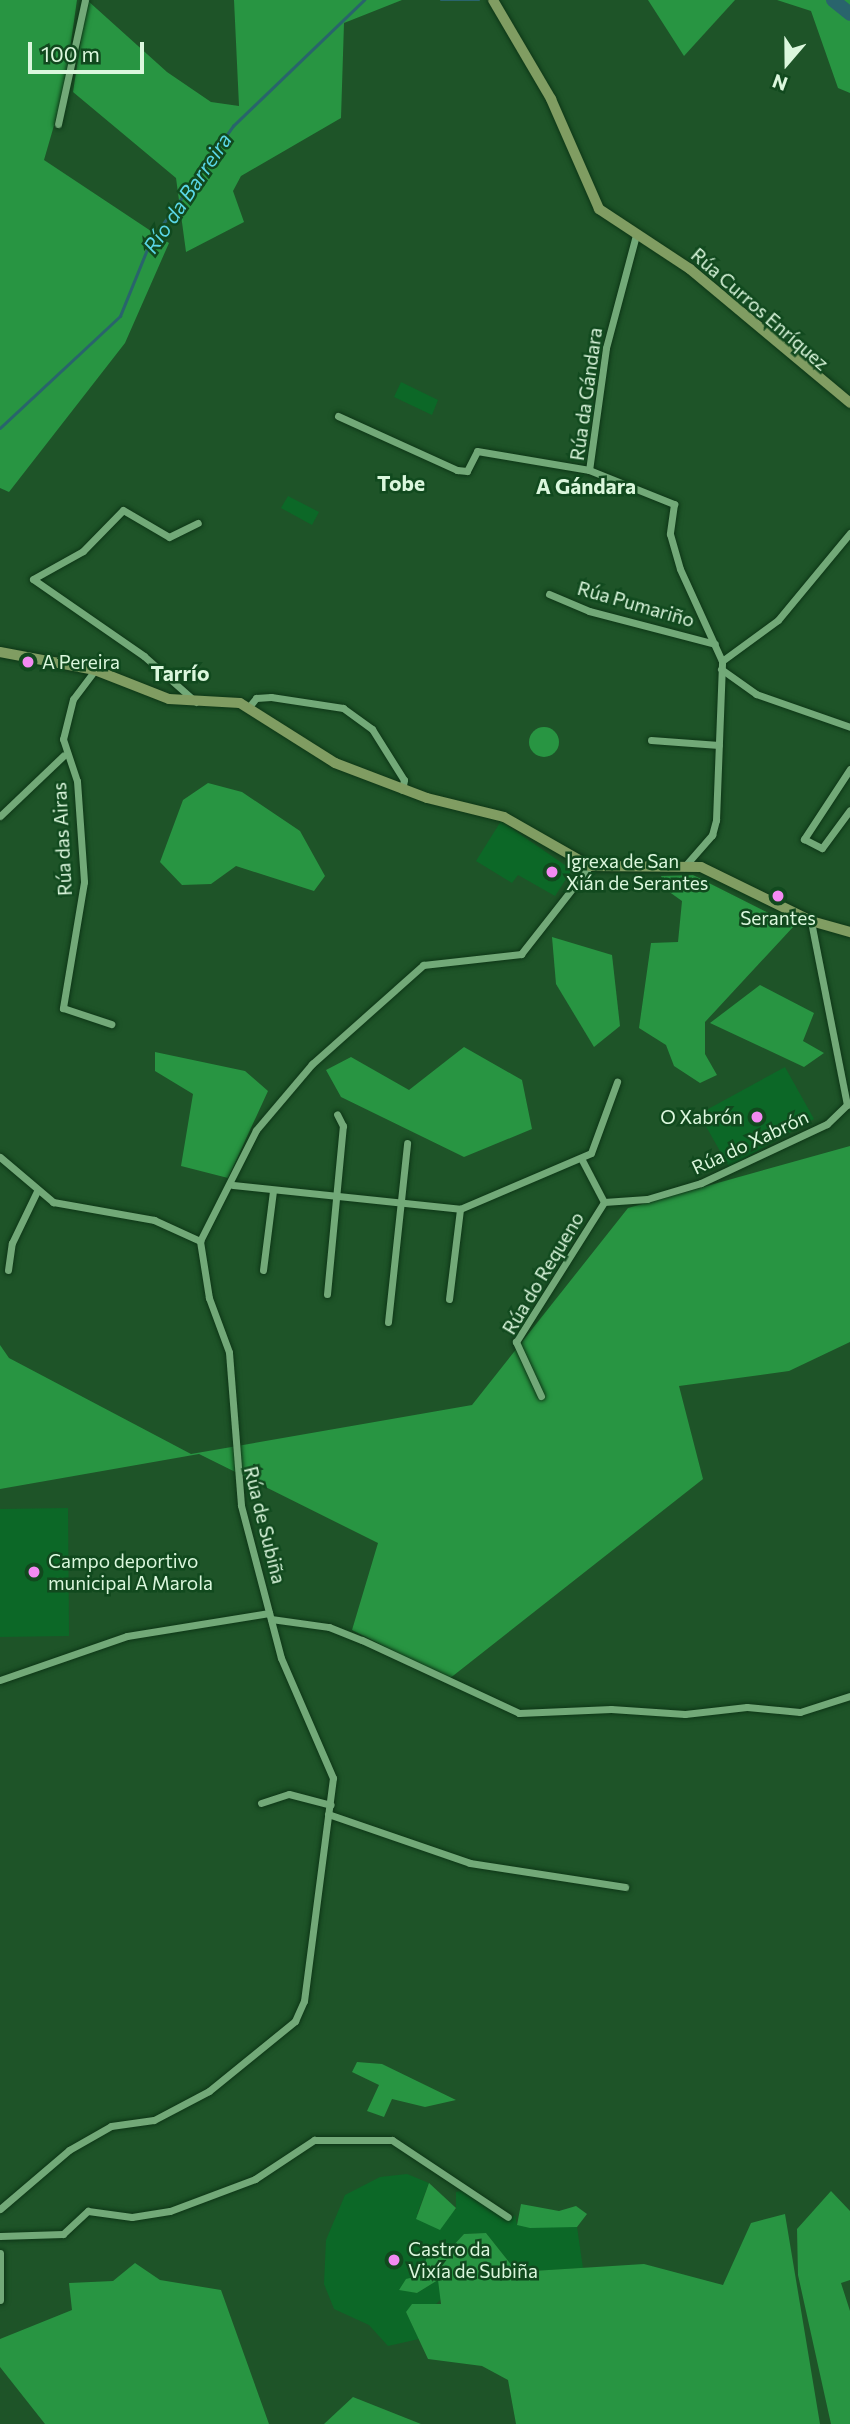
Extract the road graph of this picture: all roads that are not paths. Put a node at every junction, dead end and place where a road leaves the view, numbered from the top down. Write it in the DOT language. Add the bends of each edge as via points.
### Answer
graph roads {
  1 [pos="85,0"];
  2 [pos="493,0"];
  3 [pos="58,124"];
  4 [pos="636,235"];
  5 [pos="850,403"];
  6 [pos="338,416"];
  7 [pos="589,470"];
  8 [pos="198,523"];
  9 [pos="850,533"];
  10 [pos="549,594"];
  11 [pos="715,644"];
  12 [pos="0,652"];
  13 [pos="721,665"];
  14 [pos="96,670"];
  15 [pos="196,702"];
  16 [pos="248,708"];
  17 [pos="850,727"];
  18 [pos="651,740"];
  19 [pos="719,745"];
  20 [pos="64,755"];
  21 [pos="850,769"];
  22 [pos="402,790"];
  23 [pos="850,810"];
  24 [pos="0,816"];
  25 [pos="590,866"];
  26 [pos="684,867"];
  27 [pos="811,921"];
  28 [pos="850,932"];
  29 [pos="111,1024"];
  30 [pos="617,1083"];
  31 [pos="337,1114"];
  32 [pos="407,1143"];
  33 [pos="0,1157"];
  34 [pos="582,1160"];
  35 [pos="233,1185"];
  36 [pos="37,1191"];
  37 [pos="273,1191"];
  38 [pos="336,1197"];
  39 [pos="604,1202"];
  40 [pos="399,1203"];
  41 [pos="460,1209"];
  42 [pos="200,1241"];
  43 [pos="8,1270"];
  44 [pos="263,1270"];
  45 [pos="327,1294"];
  46 [pos="449,1299"];
  47 [pos="388,1322"];
  48 [pos="541,1396"];
  49 [pos="270,1616"];
  50 [pos="0,1680"];
  51 [pos="850,1696"];
  52 [pos="261,1803"];
  53 [pos="331,1805"];
  54 [pos="328,1814"];
  55 [pos="625,1887"];
  56 [pos="0,2209"];
  57 [pos="508,2217"];
  58 [pos="0,2236"];
  59 [pos="0,2253"];
  60 [pos="0,2300"];
  1 -- 3 [label="street"];
  2 -- 4 [label="main road, Rúa Curros Enríquez" via="551,99 590,197"];
  4 -- 5 [label="main road, Rúa Curros Enríquez" via="706,282"];
  4 -- 7 [label="street, Rúa da Gándara" via="606,348"];
  6 -- 7 [label="street" via="457,470 467,471 477,451"];
  7 -- 11 [label="street, Rúa da Gándara" via="674,504 670,534 680,569"];
  8 -- 15 [label="street" via="169,537 123,510 83,551 33,579 144,656"];
  9 -- 13 [label="street" via="778,620"];
  10 -- 11 [label="street, Rúa Pumariño" via="589,611"];
  11 -- 13 [label="street, Rúa da Gándara"];
  12 -- 14 [label="main road"];
  13 -- 17 [label="street" via="756,694"];
  13 -- 19 [label="street"];
  14 -- 15 [label="main road" via="169,699"];
  14 -- 20 [label="street, Rúa das Airas" via="73,699"];
  15 -- 16 [label="main road"];
  16 -- 22 [label="main road" via="335,763"];
  16 -- 22 [label="street" via="256,698 271,697 344,708 372,729 404,780"];
  18 -- 19 [label="street"];
  19 -- 26 [label="street" via="712,835"];
  20 -- 24 [label="street"];
  20 -- 29 [label="street, Rúa das Airas" via="77,781 84,882 63,1008"];
  21 -- 23 [label="street" via="804,839 822,848"];
  22 -- 25 [label="main road" via="504,817"];
  25 -- 26 [label="main road"];
  25 -- 35 [label="street" via="521,954 423,965 350,1030 276,1102"];
  26 -- 27 [label="main road" via="720,872"];
  27 -- 28 [label="main road"];
  27 -- 39 [label="street, Rúa do Xabrón" via="848,1105 827,1124 701,1183 647,1199"];
  30 -- 34 [label="street" via="599,1143"];
  31 -- 38 [label="street" via="343,1126"];
  32 -- 40 [label="street"];
  33 -- 36 [label="street"];
  34 -- 39 [label="street"];
  34 -- 41 [label="street"];
  35 -- 37 [label="street"];
  35 -- 42 [label="street"];
  36 -- 42 [label="street" via="53,1202 154,1220"];
  36 -- 43 [label="street" via="12,1243"];
  37 -- 38 [label="street"];
  37 -- 44 [label="street"];
  38 -- 40 [label="street"];
  38 -- 45 [label="street"];
  39 -- 48 [label="street, Rúa do Requeno" via="516,1342"];
  40 -- 41 [label="street"];
  40 -- 47 [label="street"];
  41 -- 46 [label="street"];
  42 -- 49 [label="street, Rúa de Subiña" via="209,1298 229,1353 241,1505"];
  49 -- 50 [label="street" via="127,1636"];
  49 -- 51 [label="street" via="329,1627 519,1713 685,1714 747,1707 800,1712"];
  49 -- 53 [label="street, Rúa de Subiña" via="281,1658 323,1744 333,1778"];
  52 -- 53 [label="street" via="289,1794"];
  53 -- 54 [label="street, Rúa de Subiña"];
  54 -- 55 [label="street" via="470,1863"];
  54 -- 56 [label="street, Rúa de Subiña" via="304,2001 295,2021 209,2091 154,2120 111,2126 69,2150"];
  57 -- 58 [label="street" via="392,2140 314,2140 255,2179 170,2211 132,2217 88,2211 63,2234"];
  59 -- 60 [label="street"];
}
